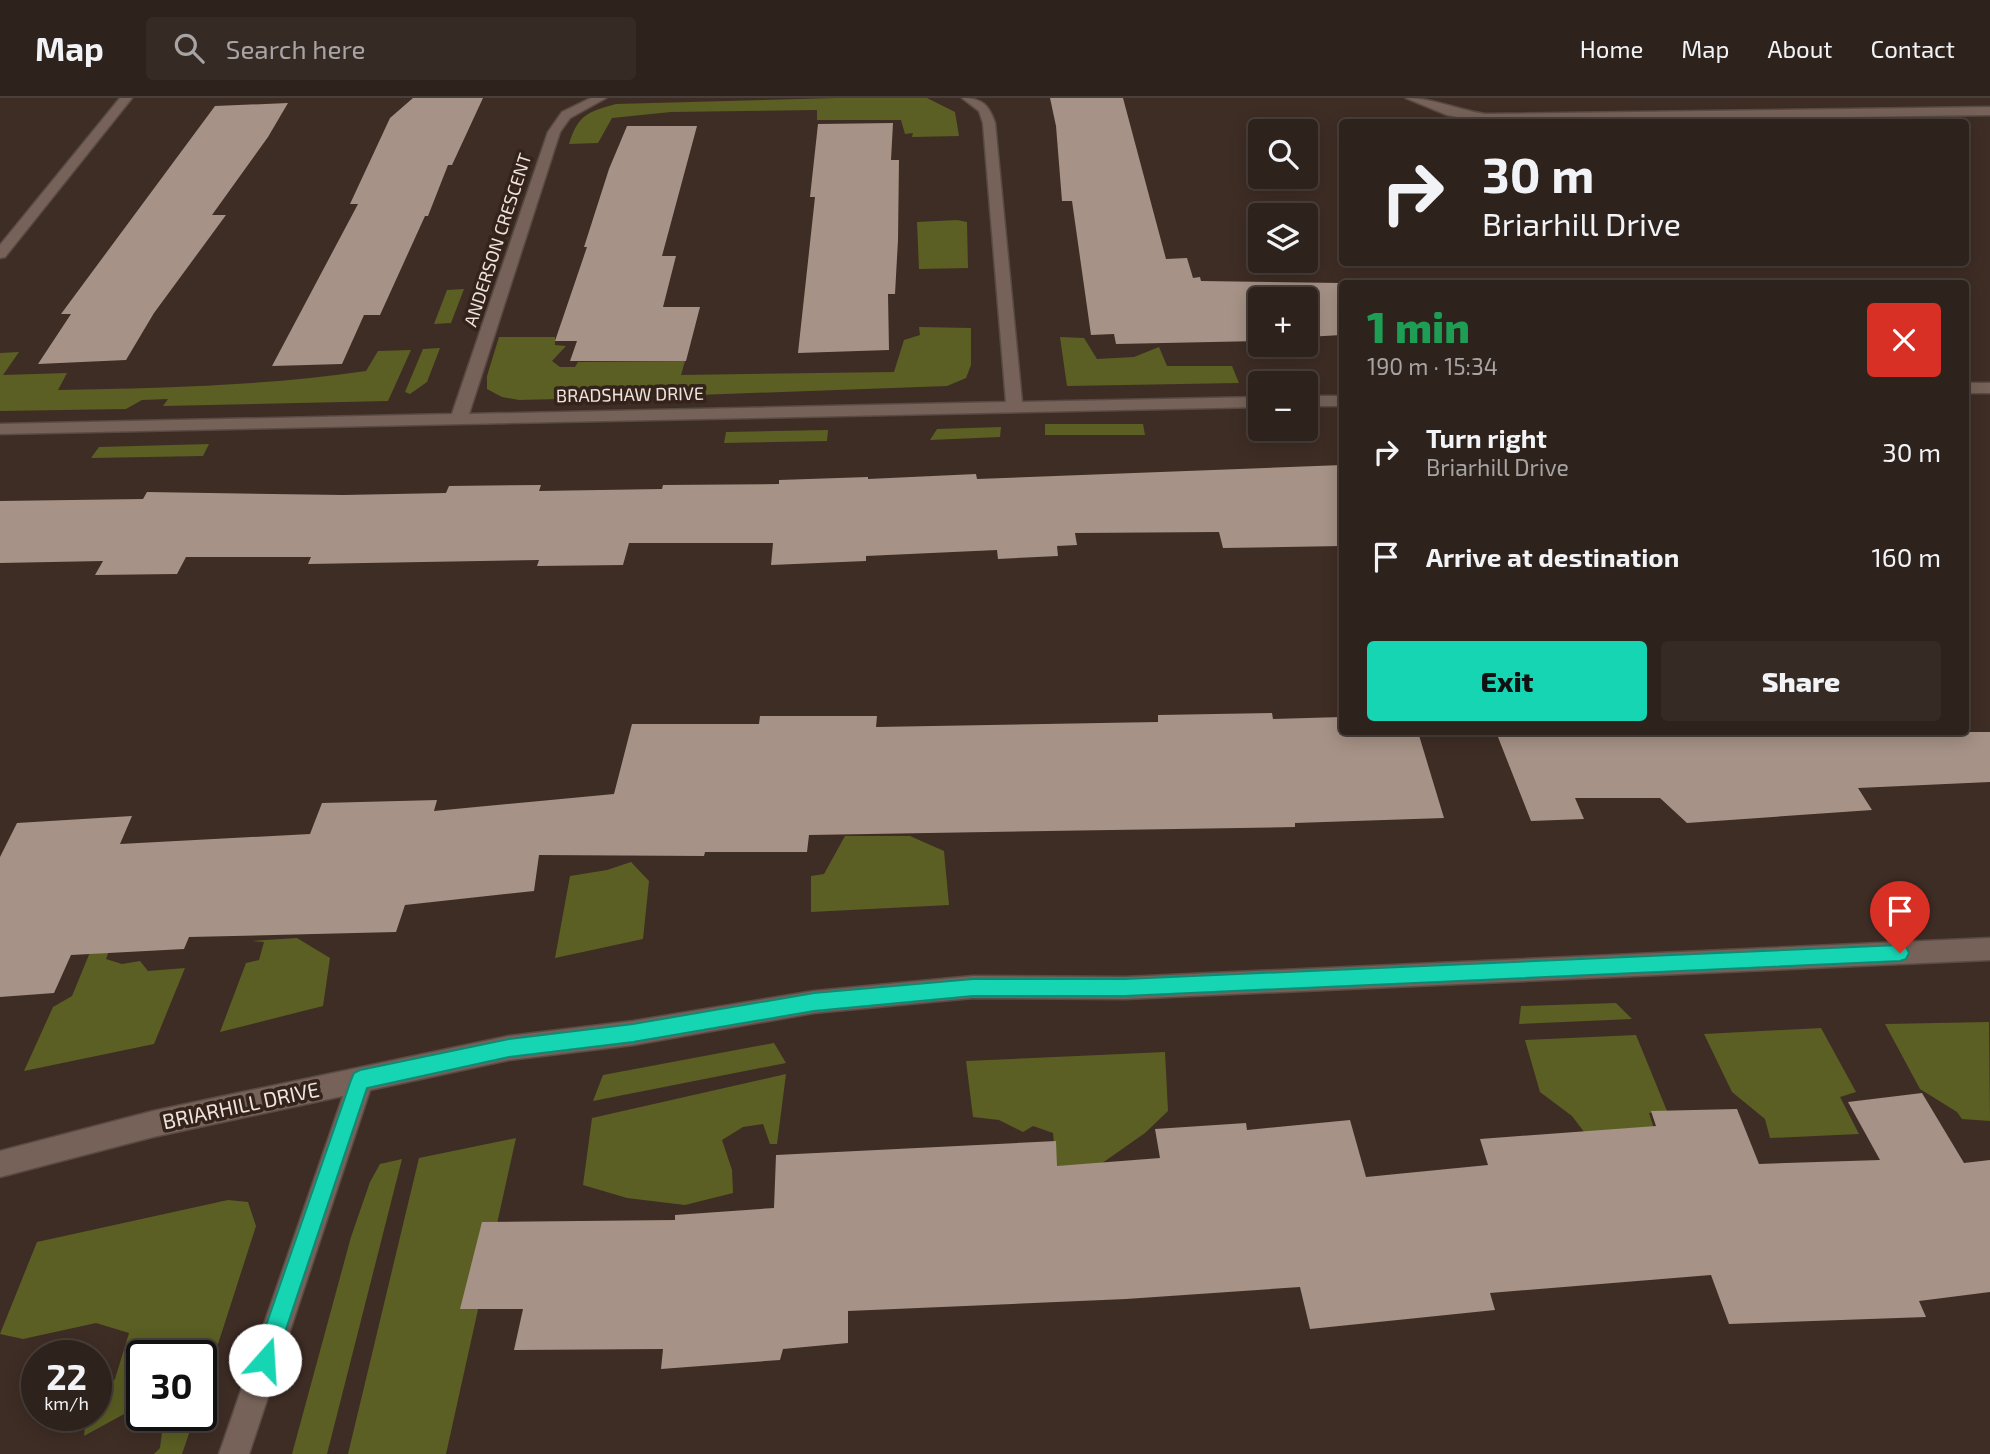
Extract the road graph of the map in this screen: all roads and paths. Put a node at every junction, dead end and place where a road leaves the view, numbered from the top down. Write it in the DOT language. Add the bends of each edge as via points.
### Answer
graph roads {
  1 [pos="126,98"];
  2 [pos="600,98"];
  3 [pos="968,98"];
  4 [pos="1412,98"];
  5 [pos="1990,111"];
  6 [pos="0,254"];
  7 [pos="1969,388"];
  8 [pos="1990,388"];
  9 [pos="1318,401"];
  10 [pos="1339,401"];
  11 [pos="1248,402"];
  12 [pos="1014,407"];
  13 [pos="459,418"];
  14 [pos="0,429"];
  15 [pos="1990,949"];
  16 [pos="360,1080"];
  17 [pos="0,1164"];
  18 [pos="234,1454"];
  1 -- 6 [label="street"];
  2 -- 13 [label="street, ANDERSON CRESCENT" via="566,115 554,132"];
  3 -- 12 [label="street" via="984,109 989,123"];
  4 -- 5 [label="street" via="1485,118"];
  7 -- 8 [label="street"];
  9 -- 10 [label="street"];
  11 -- 12 [label="street, BRADSHAW DRIVE"];
  12 -- 13 [label="street, BRADSHAW DRIVE"];
  13 -- 14 [label="street, BRADSHAW DRIVE"];
  15 -- 16 [label="street, BRIARHILL DRIVE" via="1125,988 973,987 814,1002 633,1033 509,1048"];
  16 -- 17 [label="street, BRIARHILL DRIVE" via="153,1124"];
  16 -- 18 [label="street"];
}
